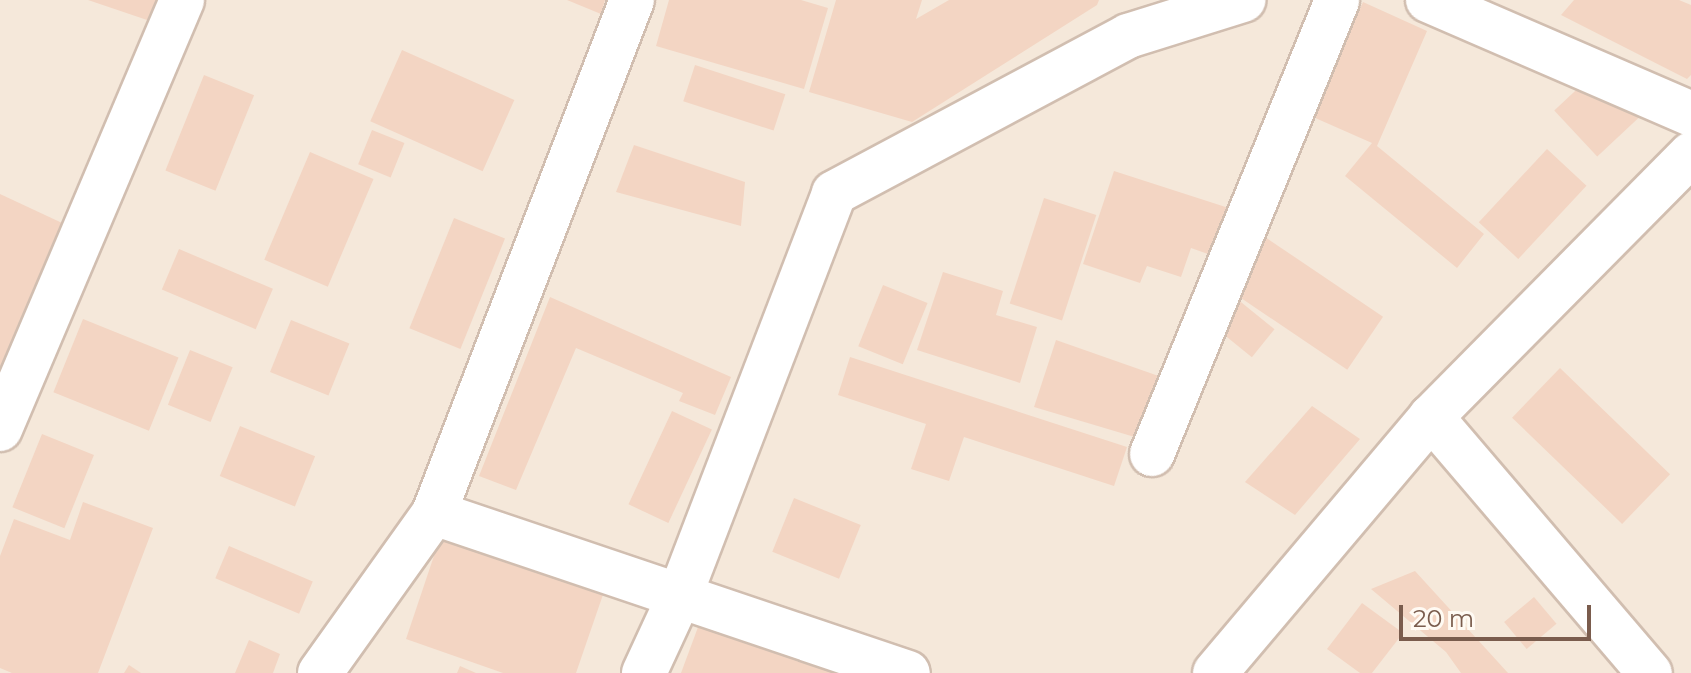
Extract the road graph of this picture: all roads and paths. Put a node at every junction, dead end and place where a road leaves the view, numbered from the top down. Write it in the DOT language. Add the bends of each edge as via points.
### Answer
graph roads {
  1 [pos="182,0"];
  2 [pos="632,0"];
  3 [pos="1243,0"];
  4 [pos="1337,0"];
  5 [pos="1428,0"];
  6 [pos="1691,114"];
  7 [pos="1691,154"];
  8 [pos="1431,417"];
  9 [pos="0,429"];
  10 [pos="1152,454"];
  11 [pos="434,513"];
  12 [pos="680,595"];
  13 [pos="320,673"];
  14 [pos="644,673"];
  15 [pos="908,673"];
  16 [pos="1215,673"];
  17 [pos="1650,673"];
  1 -- 9 [label="street"];
  2 -- 11 [label="street"];
  3 -- 12 [label="street" via="1128,36 834,193"];
  4 -- 10 [label="street"];
  5 -- 6 [label="street"];
  7 -- 8 [label="street"];
  8 -- 16 [label="street"];
  8 -- 17 [label="street"];
  11 -- 12 [label="street"];
  11 -- 13 [label="street"];
  12 -- 14 [label="street"];
  12 -- 15 [label="street"];
}
